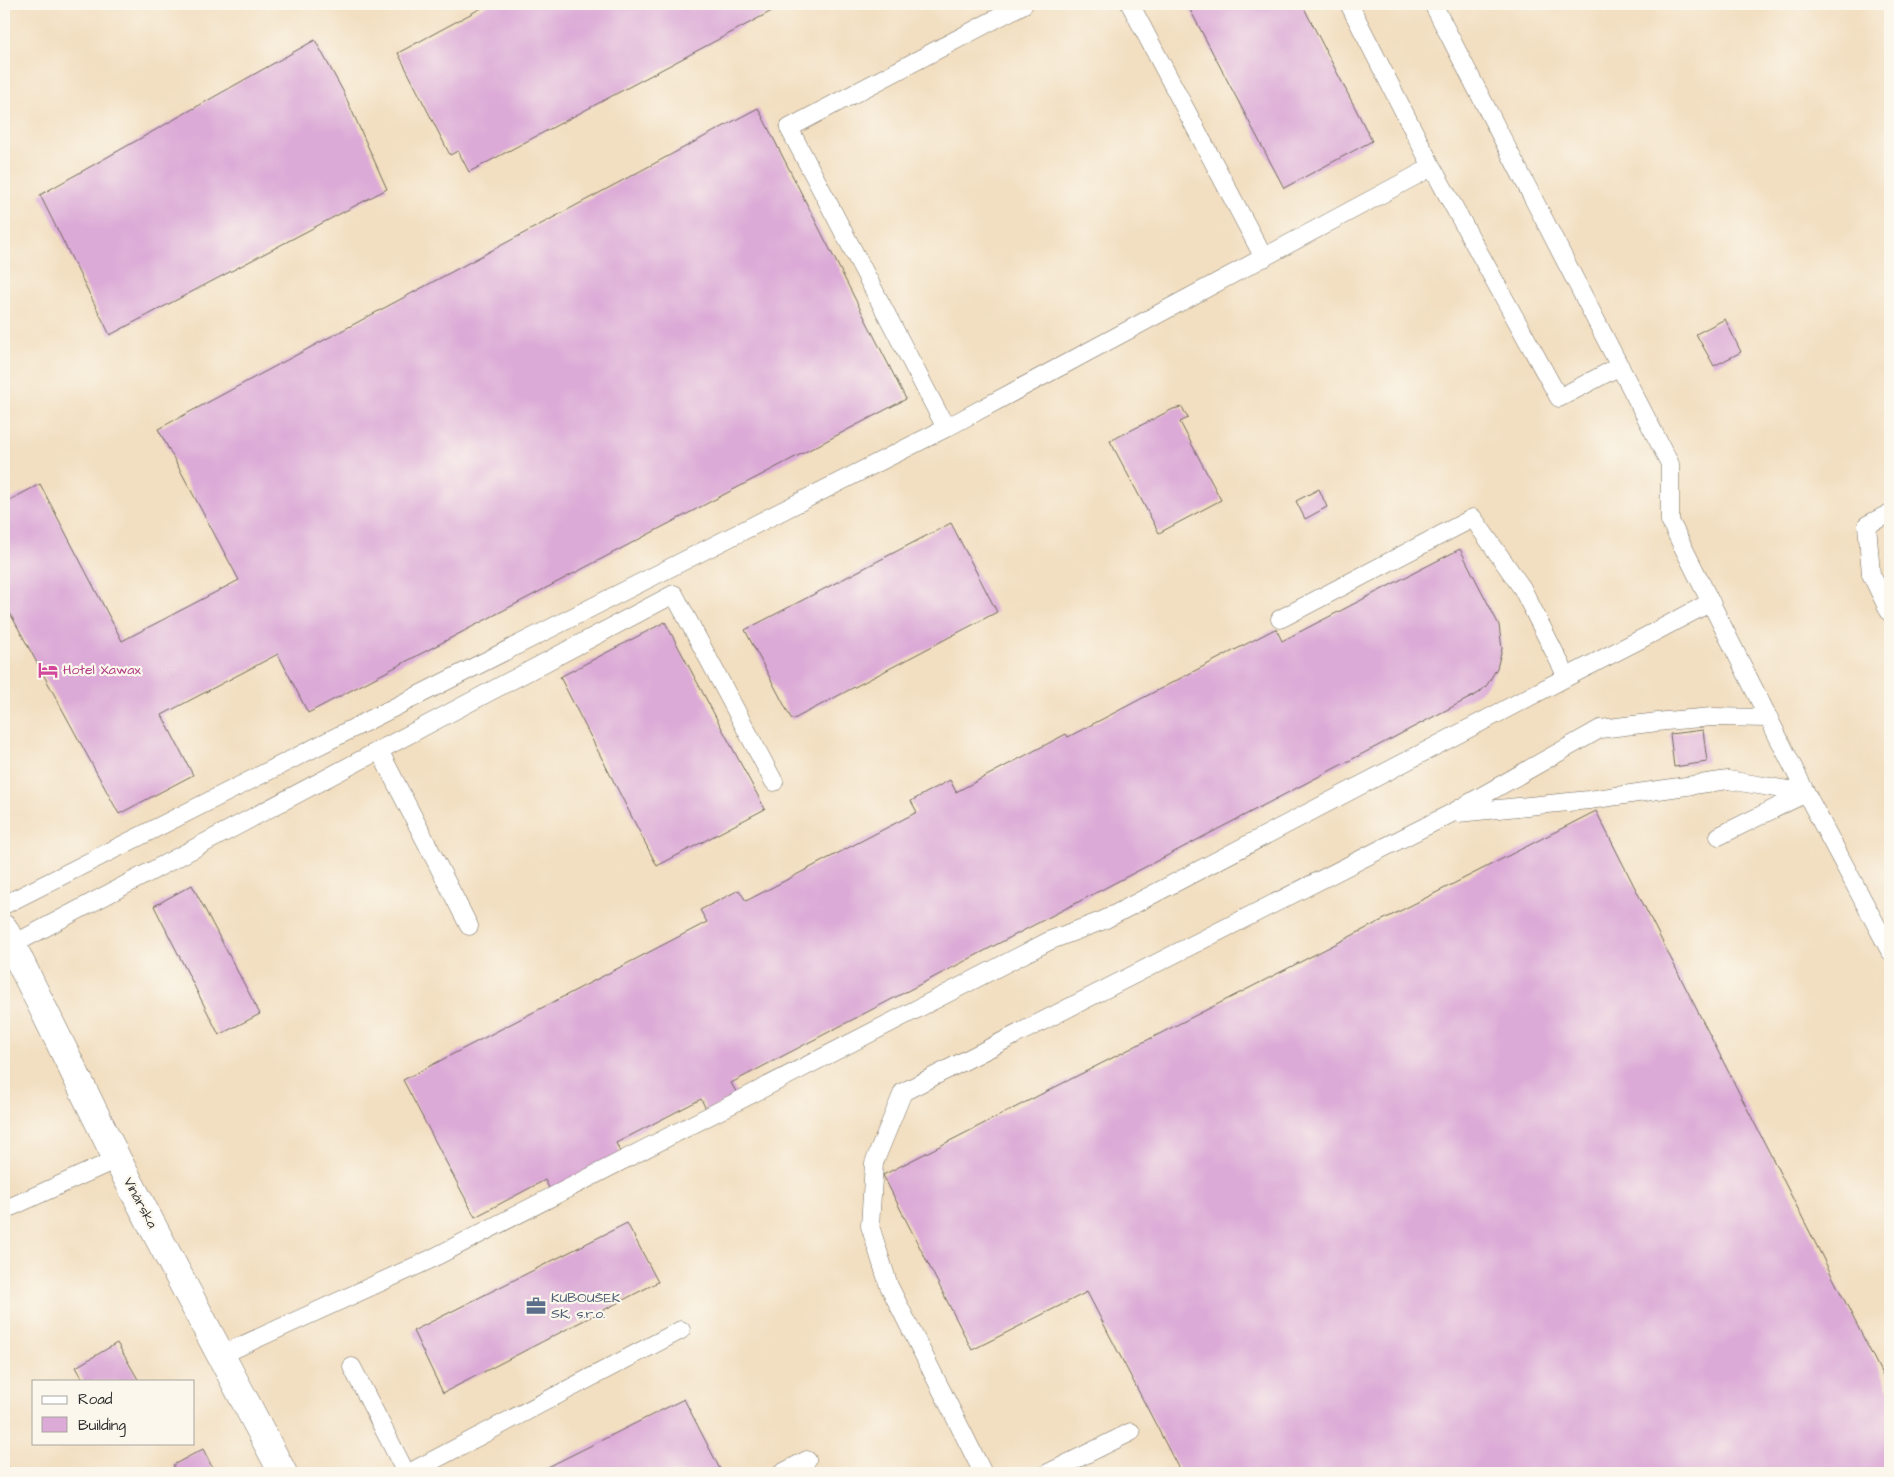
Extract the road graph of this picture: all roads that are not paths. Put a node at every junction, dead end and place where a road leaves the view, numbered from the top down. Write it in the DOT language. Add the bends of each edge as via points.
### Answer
graph roads {
  1 [pos="1024,4"];
  2 [pos="1130,4"];
  3 [pos="1349,4"];
  4 [pos="1433,4"];
  5 [pos="1432,168"];
  6 [pos="1264,258"];
  7 [pos="1620,366"];
  8 [pos="946,428"];
  9 [pos="1890,513"];
  10 [pos="1711,602"];
  11 [pos="1890,613"];
  12 [pos="1280,619"];
  13 [pos="1567,677"];
  14 [pos="1769,718"];
  15 [pos="378,750"];
  16 [pos="774,782"];
  17 [pos="1806,793"];
  18 [pos="1450,814"];
  19 [pos="1719,836"];
  20 [pos="4,904"];
  21 [pos="469,926"];
  22 [pos="8,937"];
  23 [pos="1890,951"];
  24 [pos="117,1159"];
  25 [pos="4,1210"];
  26 [pos="681,1330"];
  27 [pos="221,1355"];
  28 [pos="352,1367"];
  29 [pos="1131,1432"];
  30 [pos="807,1460"];
  31 [pos="283,1473"];
  32 [pos="408,1473"];
  33 [pos="782,1473"];
  34 [pos="983,1473"];
  35 [pos="1048,1473"];
  1 -- 8 [label="lane" via="789,128"];
  2 -- 6 [label="lane"];
  3 -- 5 [label="lane"];
  4 -- 7 [label="lane"];
  5 -- 6 [label="lane"];
  5 -- 7 [label="lane" via="1559,398"];
  6 -- 8 [label="lane"];
  7 -- 10 [label="lane" via="1670,464 1670,521"];
  8 -- 20 [label="lane"];
  9 -- 11 [label="lane" via="1867,525 1871,574"];
  10 -- 13 [label="lane"];
  10 -- 14 [label="lane"];
  12 -- 13 [label="lane" via="1474,518 1522,588"];
  13 -- 27 [label="lane" via="1104,920 1051,940 430,1260"];
  14 -- 17 [label="lane"];
  14 -- 18 [label="lane" via="1712,717 1600,729"];
  15 -- 16 [label="lane" via="674,594"];
  15 -- 21 [label="lane"];
  15 -- 22 [label="lane"];
  17 -- 18 [label="lane" via="1728,780 1589,800"];
  17 -- 19 [label="lane"];
  17 -- 23 [label="lane"];
  18 -- 34 [label="lane" via="903,1092 874,1163 870,1226 889,1286"];
  22 -- 24 [label="street, Vinárska"];
  24 -- 25 [label="lane"];
  24 -- 27 [label="street, Vinárska"];
  26 -- 32 [label="lane"];
  27 -- 31 [label="street, Vinárska"];
  28 -- 32 [label="lane"];
  29 -- 35 [label="lane"];
  30 -- 33 [label="lane"];
}
